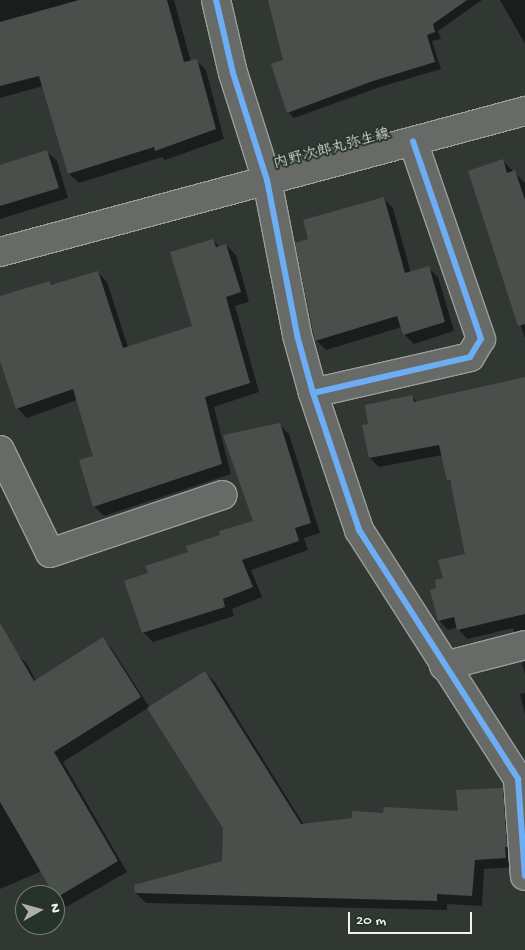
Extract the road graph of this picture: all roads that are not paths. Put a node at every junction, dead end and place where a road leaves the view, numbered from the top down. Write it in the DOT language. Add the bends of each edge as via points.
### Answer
graph roads {
  1 [pos="216,0"];
  2 [pos="525,110"];
  3 [pos="413,141"];
  4 [pos="267,180"];
  5 [pos="0,252"];
  6 [pos="313,393"];
  7 [pos="0,450"];
  8 [pos="222,496"];
  9 [pos="525,645"];
  10 [pos="444,666"];
  11 [pos="525,876"];
  1 -- 4 [label="street" via="233,73"];
  2 -- 3 [label="street, 内野次郎丸弥生線"];
  3 -- 4 [label="street, 内野次郎丸弥生線"];
  3 -- 6 [label="street" via="481,339 470,357"];
  4 -- 5 [label="street, 内野次郎丸弥生線"];
  4 -- 6 [label="street" via="296,335"];
  6 -- 10 [label="street" via="359,530"];
  7 -- 8 [label="street" via="50,553"];
  9 -- 10 [label="street"];
  10 -- 11 [label="street" via="518,779"];
}
